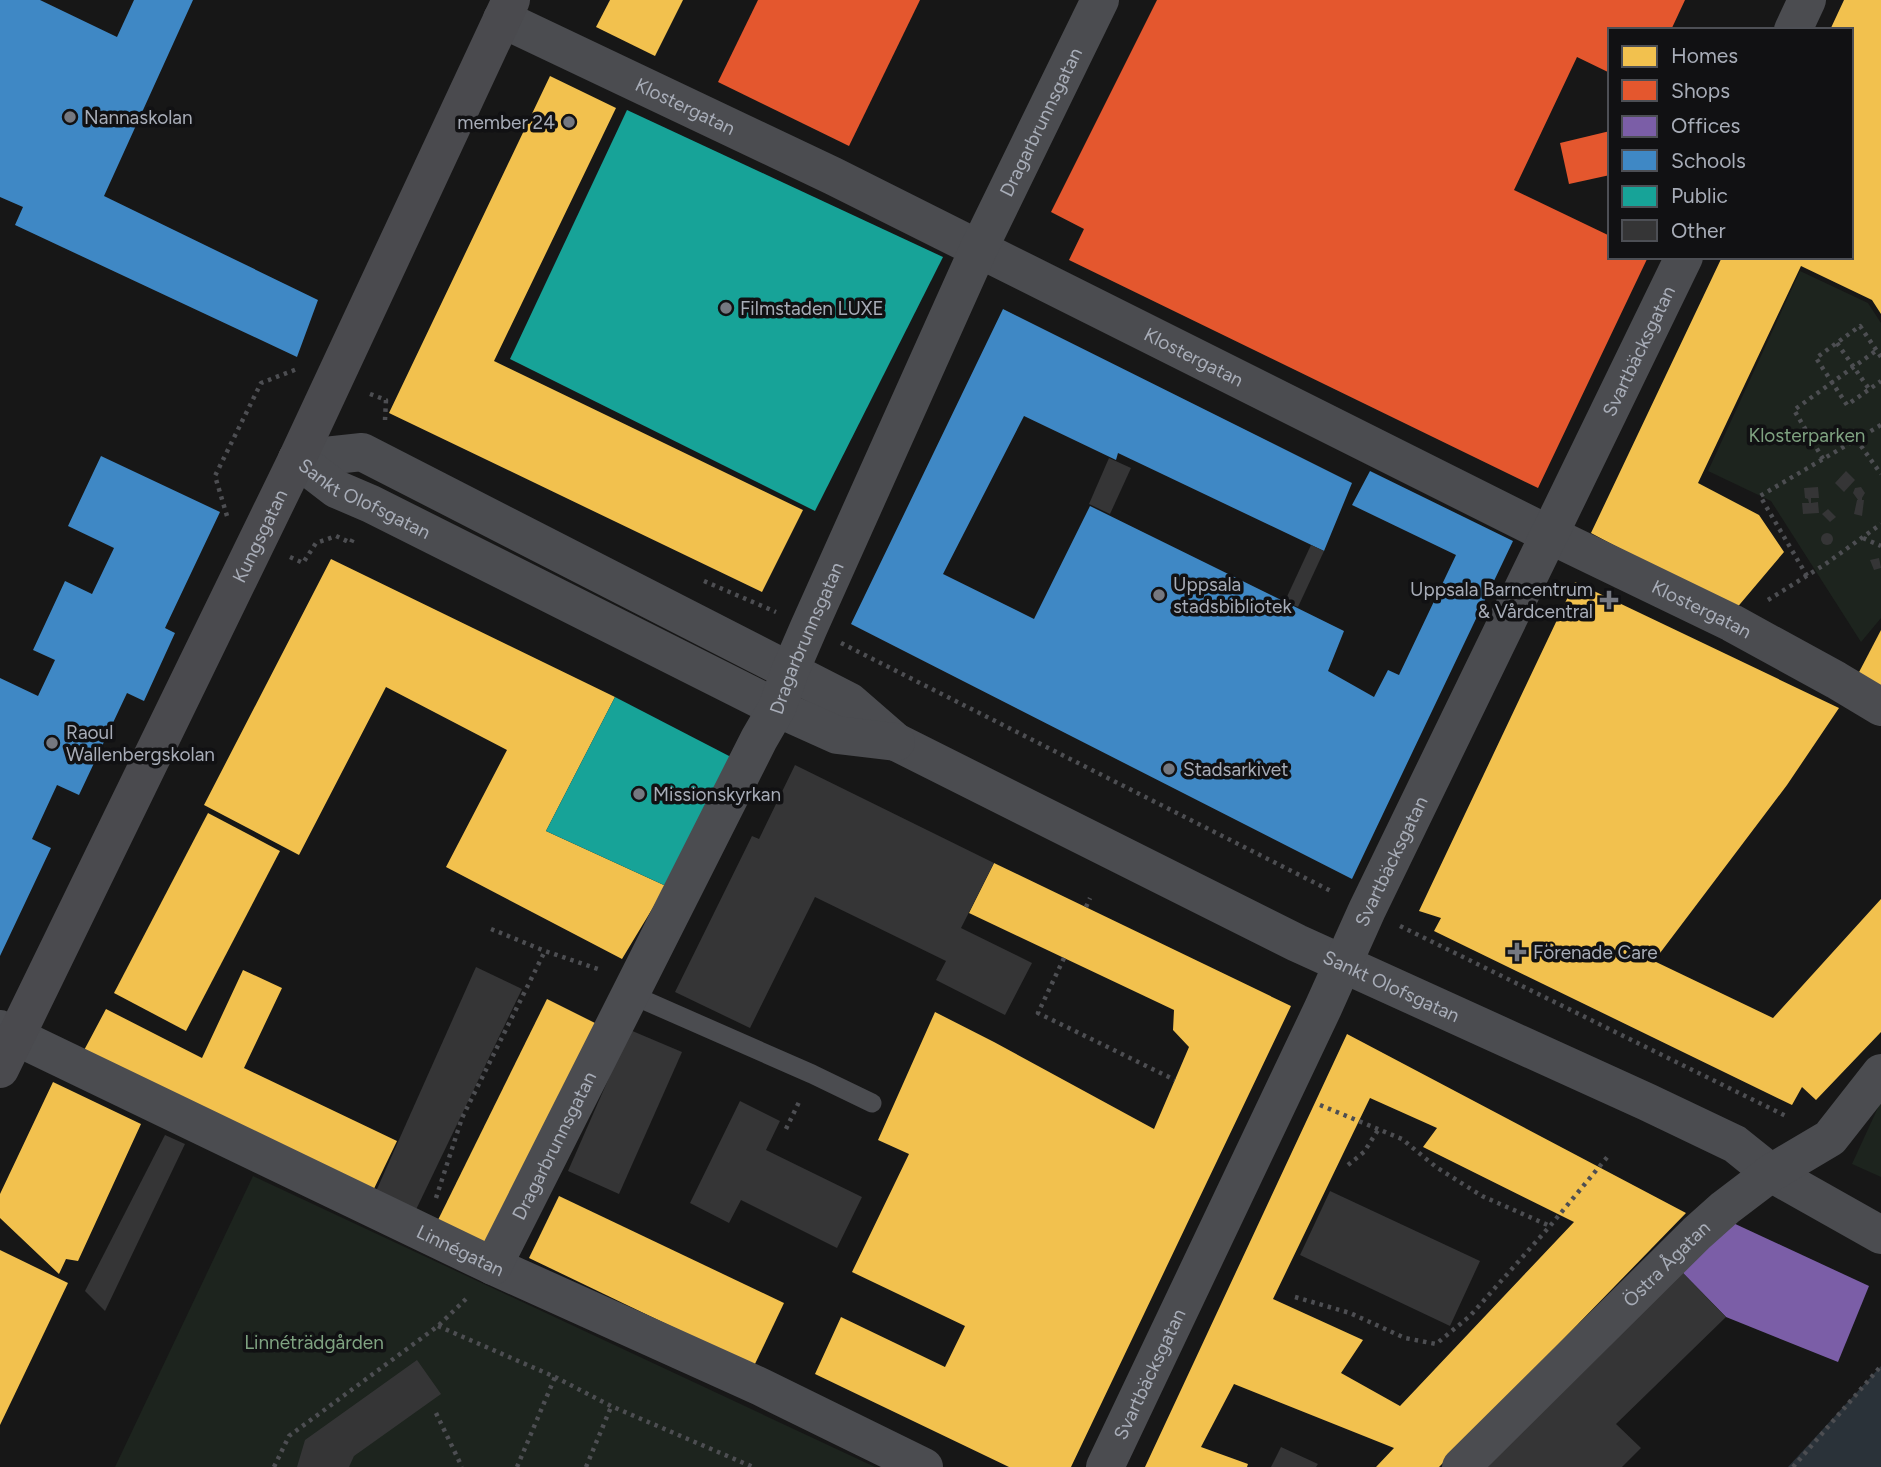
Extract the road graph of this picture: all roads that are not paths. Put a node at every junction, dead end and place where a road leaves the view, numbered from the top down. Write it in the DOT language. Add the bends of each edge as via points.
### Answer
graph roads {
  1 [pos="1100,0"];
  2 [pos="1807,0"];
  3 [pos="506,9"];
  4 [pos="1794,28"];
  5 [pos="979,248"];
  6 [pos="1683,259"];
  7 [pos="297,459"];
  8 [pos="1550,535"];
  9 [pos="790,671"];
  10 [pos="1881,707"];
  11 [pos="777,708"];
  12 [pos="896,742"];
  13 [pos="1343,965"];
  14 [pos="634,988"];
  15 [pos="5,1045"];
  16 [pos="1881,1073"];
  17 [pos="872,1103"];
  18 [pos="1771,1173"];
  19 [pos="1881,1235"];
  20 [pos="483,1279"];
  21 [pos="924,1467"];
  22 [pos="1105,1467"];
  23 [pos="1461,1467"];
  1 -- 5 [label="street, Dragarbrunnsgatan"];
  2 -- 4 [label="street"];
  3 -- 5 [label="street, Klostergatan" via="671,99"];
  3 -- 7 [label="main road, Kungsgatan"];
  5 -- 8 [label="street, Klostergatan"];
  5 -- 9 [label="street, Dragarbrunnsgatan"];
  6 -- 8 [label="street, Svartbäcksgatan"];
  7 -- 9 [label="street, Sankt Olofsgatan" via="362,452"];
  7 -- 11 [label="street, Sankt Olofsgatan" via="336,489"];
  7 -- 15 [label="main road, Kungsgatan"];
  8 -- 10 [label="street, Klostergatan" via="1732,623"];
  8 -- 13 [label="street, Svartbäcksgatan"];
  9 -- 11 [label="street, Dragarbrunnsgatan"];
  9 -- 12 [label="street, Sankt Olofsgatan" via="850,702"];
  11 -- 12 [label="street, Sankt Olofsgatan" via="837,735"];
  11 -- 14 [label="street, Dragarbrunnsgatan"];
  12 -- 13 [label="street, Sankt Olofsgatan"];
  13 -- 18 [label="street, Sankt Olofsgatan" via="1709,1131 1735,1144"];
  13 -- 22 [label="street, Svartbäcksgatan"];
  14 -- 17 [label="lane"];
  14 -- 20 [label="street, Dragarbrunnsgatan"];
  15 -- 20 [label="street, Linnégatan" via="423,1231"];
  16 -- 18 [label="street, Östra Ågatan" via="1830,1138"];
  18 -- 19 [label="street, Sankt Olofsgatan"];
  18 -- 23 [label="street, Östra Ågatan" via="1697,1233"];
  20 -- 21 [label="street, Linnégatan" via="761,1387"];
}
